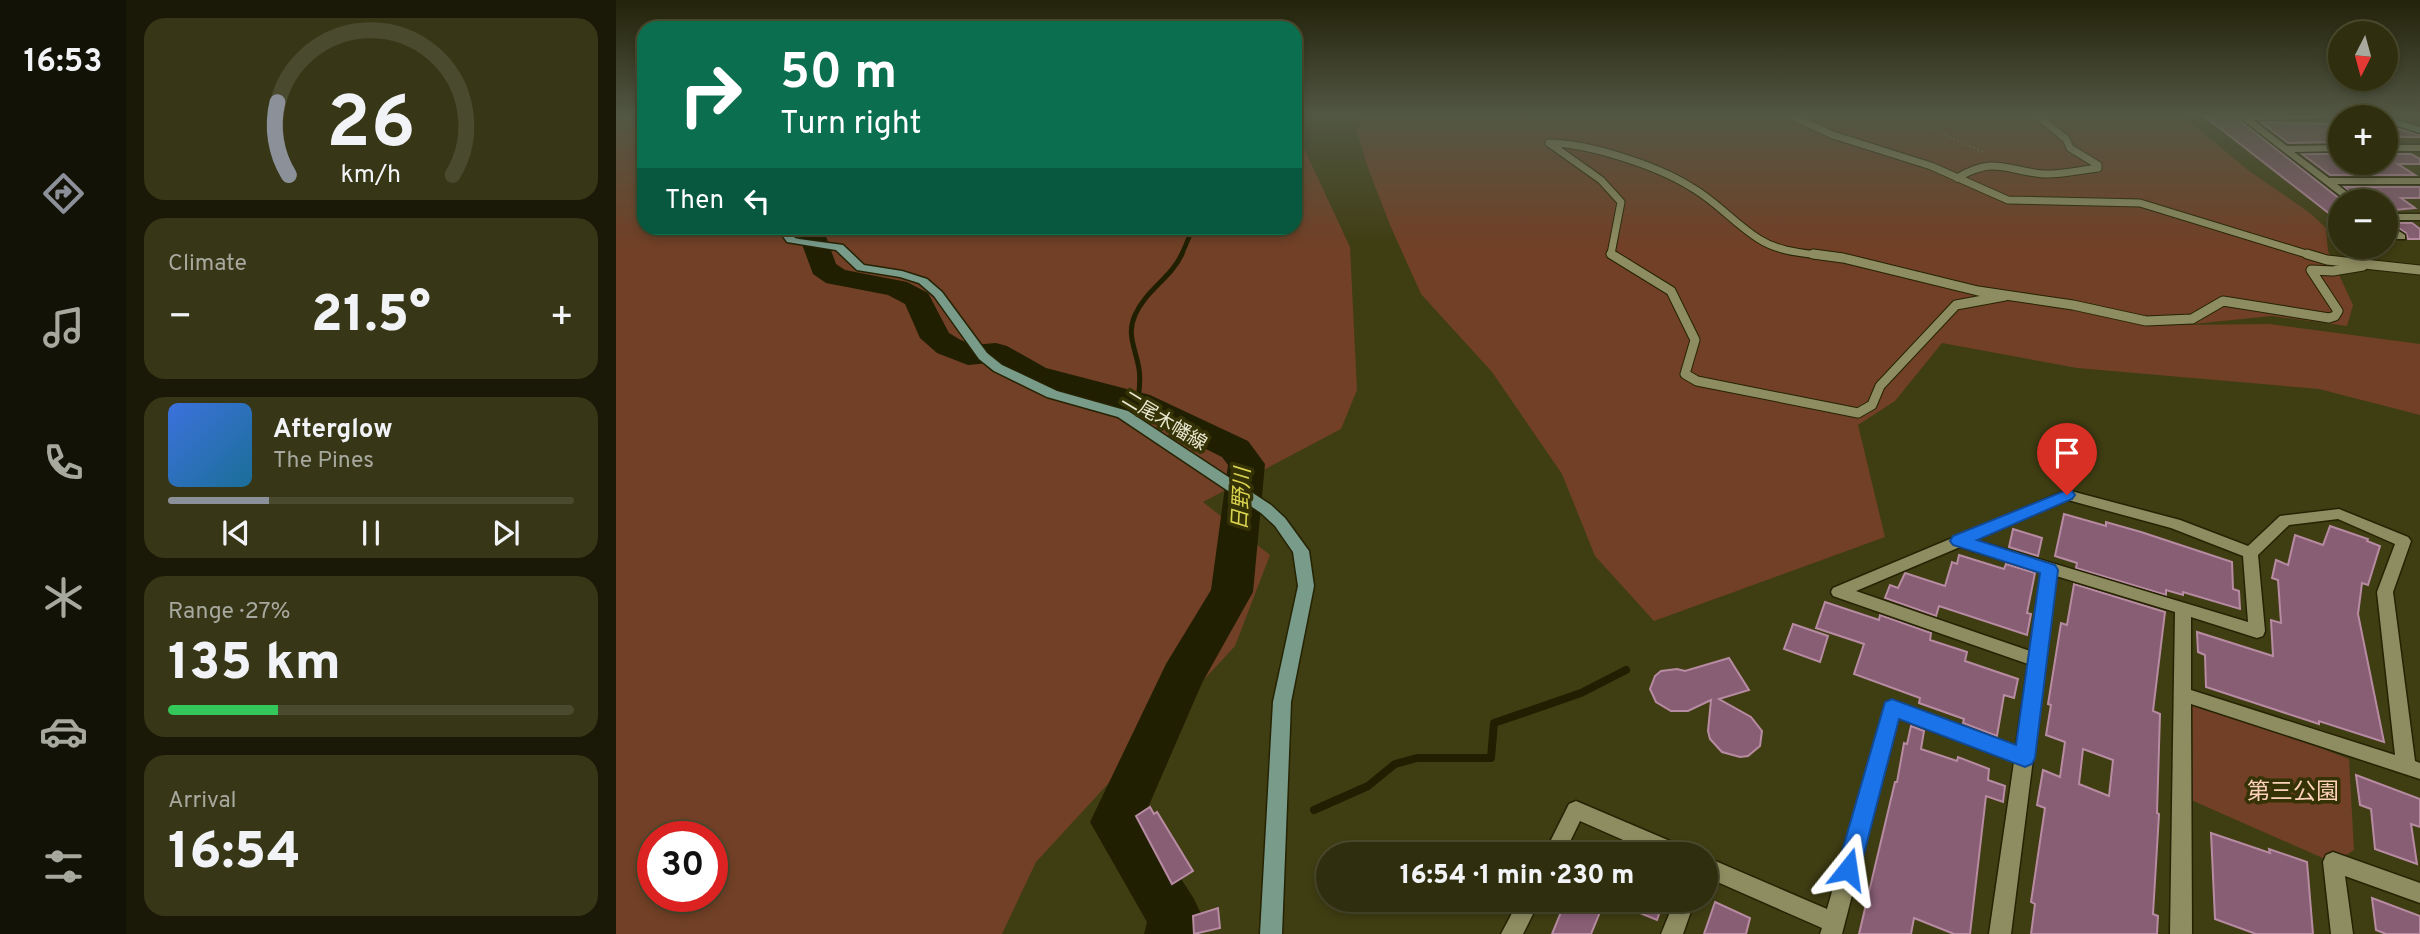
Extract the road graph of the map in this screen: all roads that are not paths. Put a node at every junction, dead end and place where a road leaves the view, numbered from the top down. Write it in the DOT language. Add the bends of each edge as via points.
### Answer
graph roads {
  1 [pos="1565,158"];
  2 [pos="1620,158"];
  3 [pos="1904,158"];
  4 [pos="2086,158"];
  5 [pos="2295,158"];
  6 [pos="1957,178"];
  7 [pos="2327,181"];
  8 [pos="2420,181"];
  9 [pos="2337,189"];
  10 [pos="2398,217"];
  11 [pos="2420,217"];
  12 [pos="787,235"];
  13 [pos="2398,235"];
  14 [pos="2401,237"];
  15 [pos="2363,266"];
  16 [pos="2420,270"];
  17 [pos="2005,296"];
  18 [pos="1959,541"];
  19 [pos="2250,553"];
  20 [pos="2049,570"];
  21 [pos="2183,609"];
  22 [pos="2037,660"];
  23 [pos="2182,694"];
  24 [pos="2025,758"];
  25 [pos="2413,769"];
  26 [pos="1560,842"];
  27 [pos="1649,842"];
  28 [pos="1718,873"];
  29 [pos="2420,893"];
  30 [pos="1524,912"];
  31 [pos="1680,912"];
  32 [pos="1832,928"];
  33 [pos="1271,934"];
  34 [pos="1513,934"];
  35 [pos="1672,934"];
  36 [pos="2000,934"];
  37 [pos="2181,934"];
  38 [pos="2342,934"];
  1 -- 17 [label="lane" via="1601,180 1621,202 1611,254 1671,291 1695,340 1685,361 1685,374 1697,381 1858,413 1872,405 1880,386 1956,305"];
  2 -- 17 [label="lane" via="1682,181 1777,248 1843,258"];
  3 -- 6 [label="lane"];
  4 -- 6 [label="lane" via="2098,168 2044,174 1994,164"];
  5 -- 7 [label="street"];
  6 -- 15 [label="lane" via="2008,200 2140,203 2327,260"];
  7 -- 8 [label="street"];
  7 -- 9 [label="street"];
  10 -- 11 [label="street"];
  12 -- 33 [label="main road, 二尾木幡線" via="799,243 839,247 861,268 923,281 998,368 1052,394 1123,414 1266,509 1301,551 1306,586 1282,702"];
  13 -- 14 [label="street"];
  15 -- 16 [label="lane"];
  15 -- 17 [label="lane" via="2311,270 2338,311 2329,318 2223,301 2192,319 2146,321"];
  18 -- 19 [label="street" via="2067,495 2175,524"];
  18 -- 20 [label="street"];
  18 -- 22 [label="street" via="1839,592"];
  19 -- 21 [label="street" via="2257,631"];
  19 -- 25 [label="street" via="2285,520 2339,514 2403,541 2385,592"];
  20 -- 21 [label="street"];
  20 -- 22 [label="street"];
  21 -- 23 [label="street"];
  22 -- 24 [label="street"];
  23 -- 25 [label="street"];
  23 -- 37 [label="street"];
  24 -- 32 [label="street" via="1892,708"];
  24 -- 36 [label="street"];
  26 -- 27 [label="street" via="1576,810"];
  28 -- 32 [label="street"];
  29 -- 38 [label="street" via="2333,862"];
  30 -- 34 [label="street"];
  31 -- 35 [label="street"];
}
